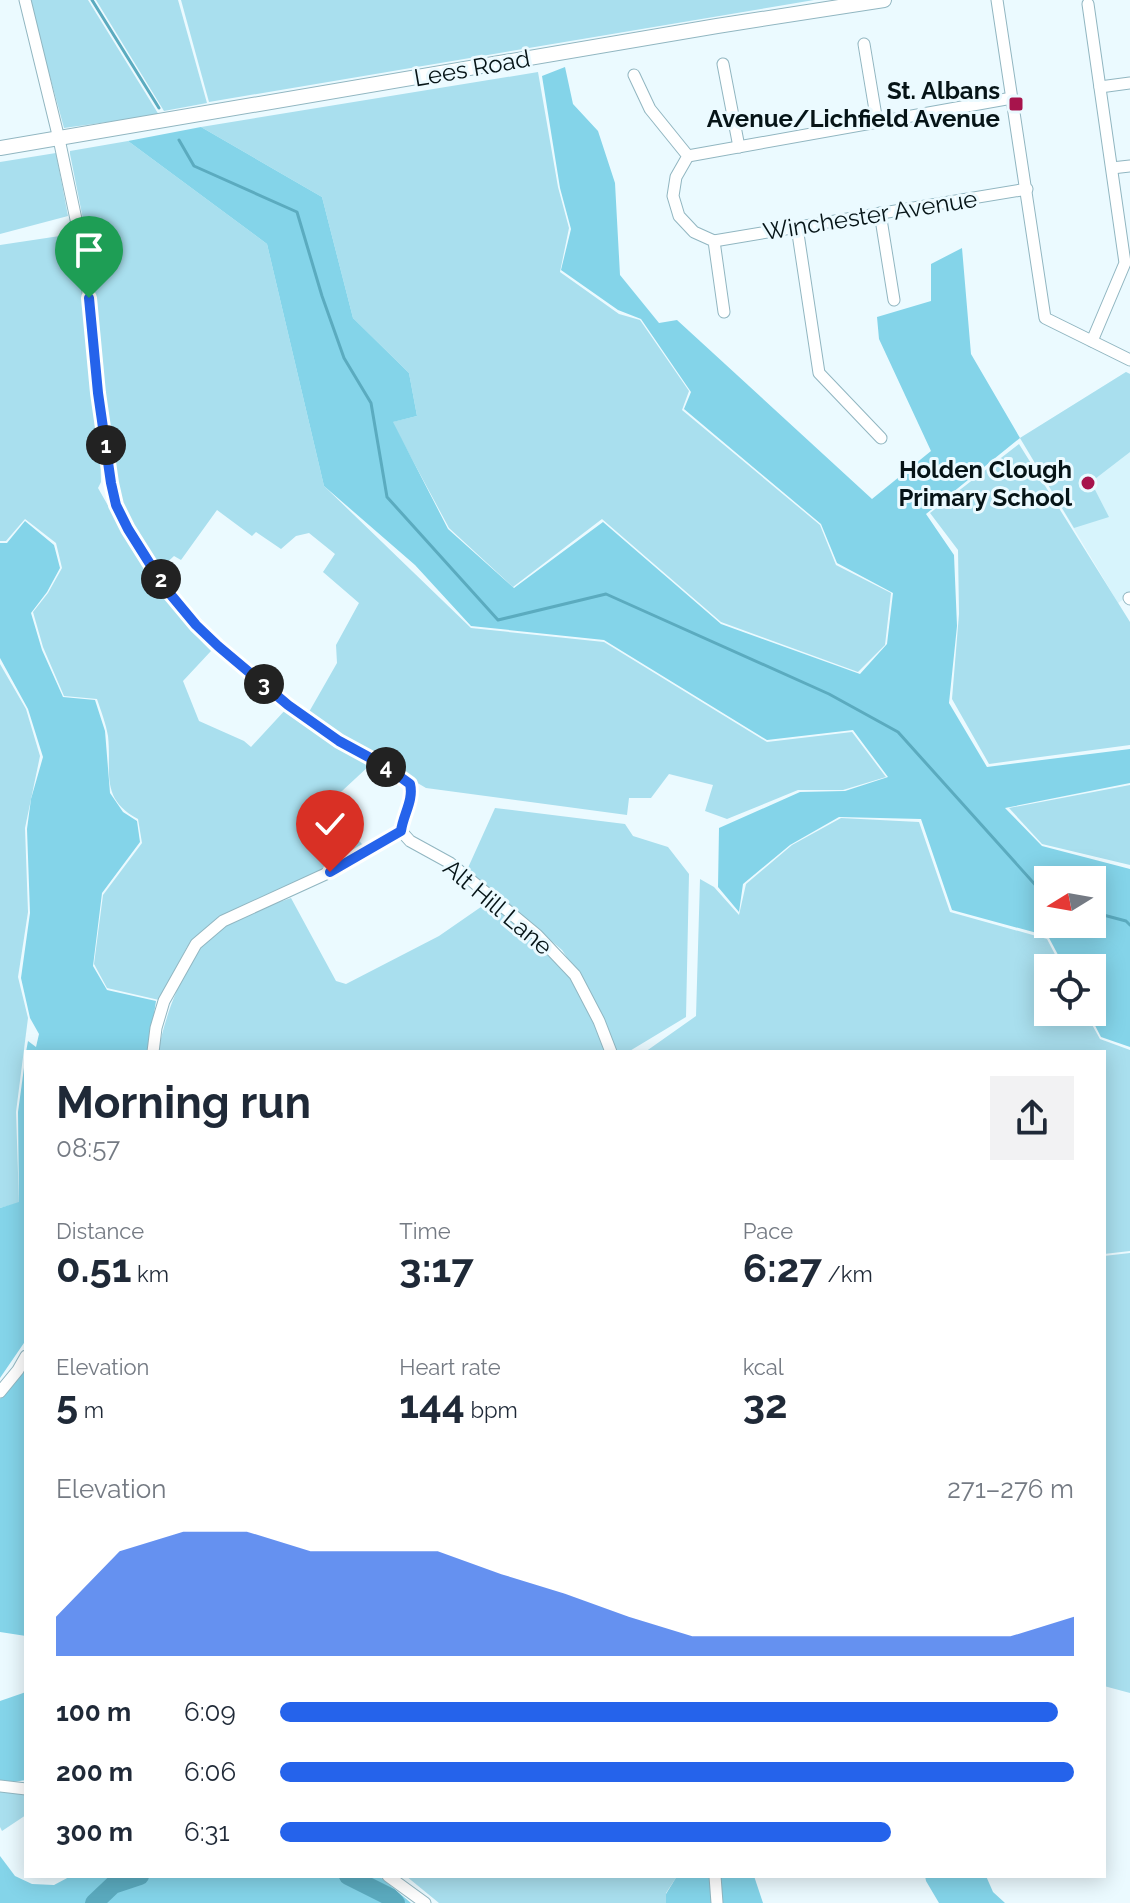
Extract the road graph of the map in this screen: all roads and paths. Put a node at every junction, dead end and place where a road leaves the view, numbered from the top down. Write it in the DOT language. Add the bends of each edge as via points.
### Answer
graph roads {
  1 [pos="25,0"];
  2 [pos="884,0"];
  3 [pos="997,0"];
  4 [pos="1088,4"];
  5 [pos="864,44"];
  6 [pos="723,64"];
  7 [pos="634,75"];
  8 [pos="1130,83"];
  9 [pos="1100,87"];
  10 [pos="1012,98"];
  11 [pos="877,122"];
  12 [pos="59,139"];
  13 [pos="739,147"];
  14 [pos="0,148"];
  15 [pos="688,156"];
  16 [pos="1130,166"];
  17 [pos="1112,168"];
  18 [pos="1027,189"];
  19 [pos="880,213"];
  20 [pos="797,227"];
  21 [pos="714,241"];
  22 [pos="894,300"];
  23 [pos="724,312"];
  24 [pos="1092,341"];
  25 [pos="1130,360"];
  26 [pos="881,438"];
  27 [pos="401,831"];
  28 [pos="153,1050"];
  29 [pos="610,1050"];
  30 [pos="24,1360"];
  31 [pos="0,1392"];
  32 [pos="0,1786"];
  33 [pos="24,1789"];
  34 [pos="391,1878"];
  35 [pos="715,1878"];
  36 [pos="425,1903"];
  37 [pos="717,1903"];
  1 -- 12 [label="street"];
  2 -- 12 [label="main road, Lees Road"];
  3 -- 10 [label="street"];
  4 -- 9 [label="street"];
  5 -- 11 [label="street"];
  6 -- 13 [label="street"];
  7 -- 15 [label="street" via="650,109"];
  8 -- 9 [label="street"];
  9 -- 17 [label="street"];
  10 -- 11 [label="street"];
  10 -- 18 [label="street"];
  11 -- 13 [label="street"];
  12 -- 14 [label="main road, Lees Road"];
  12 -- 27 [label="street" via="83,257 116,505 171,595 218,646 288,705 410,784"];
  13 -- 15 [label="street"];
  15 -- 21 [label="street" via="673,196 679,216 694,232"];
  16 -- 17 [label="street"];
  17 -- 24 [label="street" via="1125,263"];
  18 -- 19 [label="street, Winchester Avenue"];
  18 -- 24 [label="street" via="1045,318"];
  19 -- 20 [label="street, Winchester Avenue"];
  19 -- 22 [label="street"];
  20 -- 21 [label="street, Winchester Avenue"];
  20 -- 26 [label="street" via="819,373"];
  21 -- 23 [label="street"];
  24 -- 25 [label="street"];
  27 -- 28 [label="street" via="330,872 223,921 205,936 164,1001"];
  27 -- 29 [label="street, Alt Hill Lane" via="450,863 537,935 575,975"];
  30 -- 31 [label="street"];
  32 -- 33 [label="street"];
  34 -- 36 [label="street"];
  35 -- 37 [label="street"];
}
